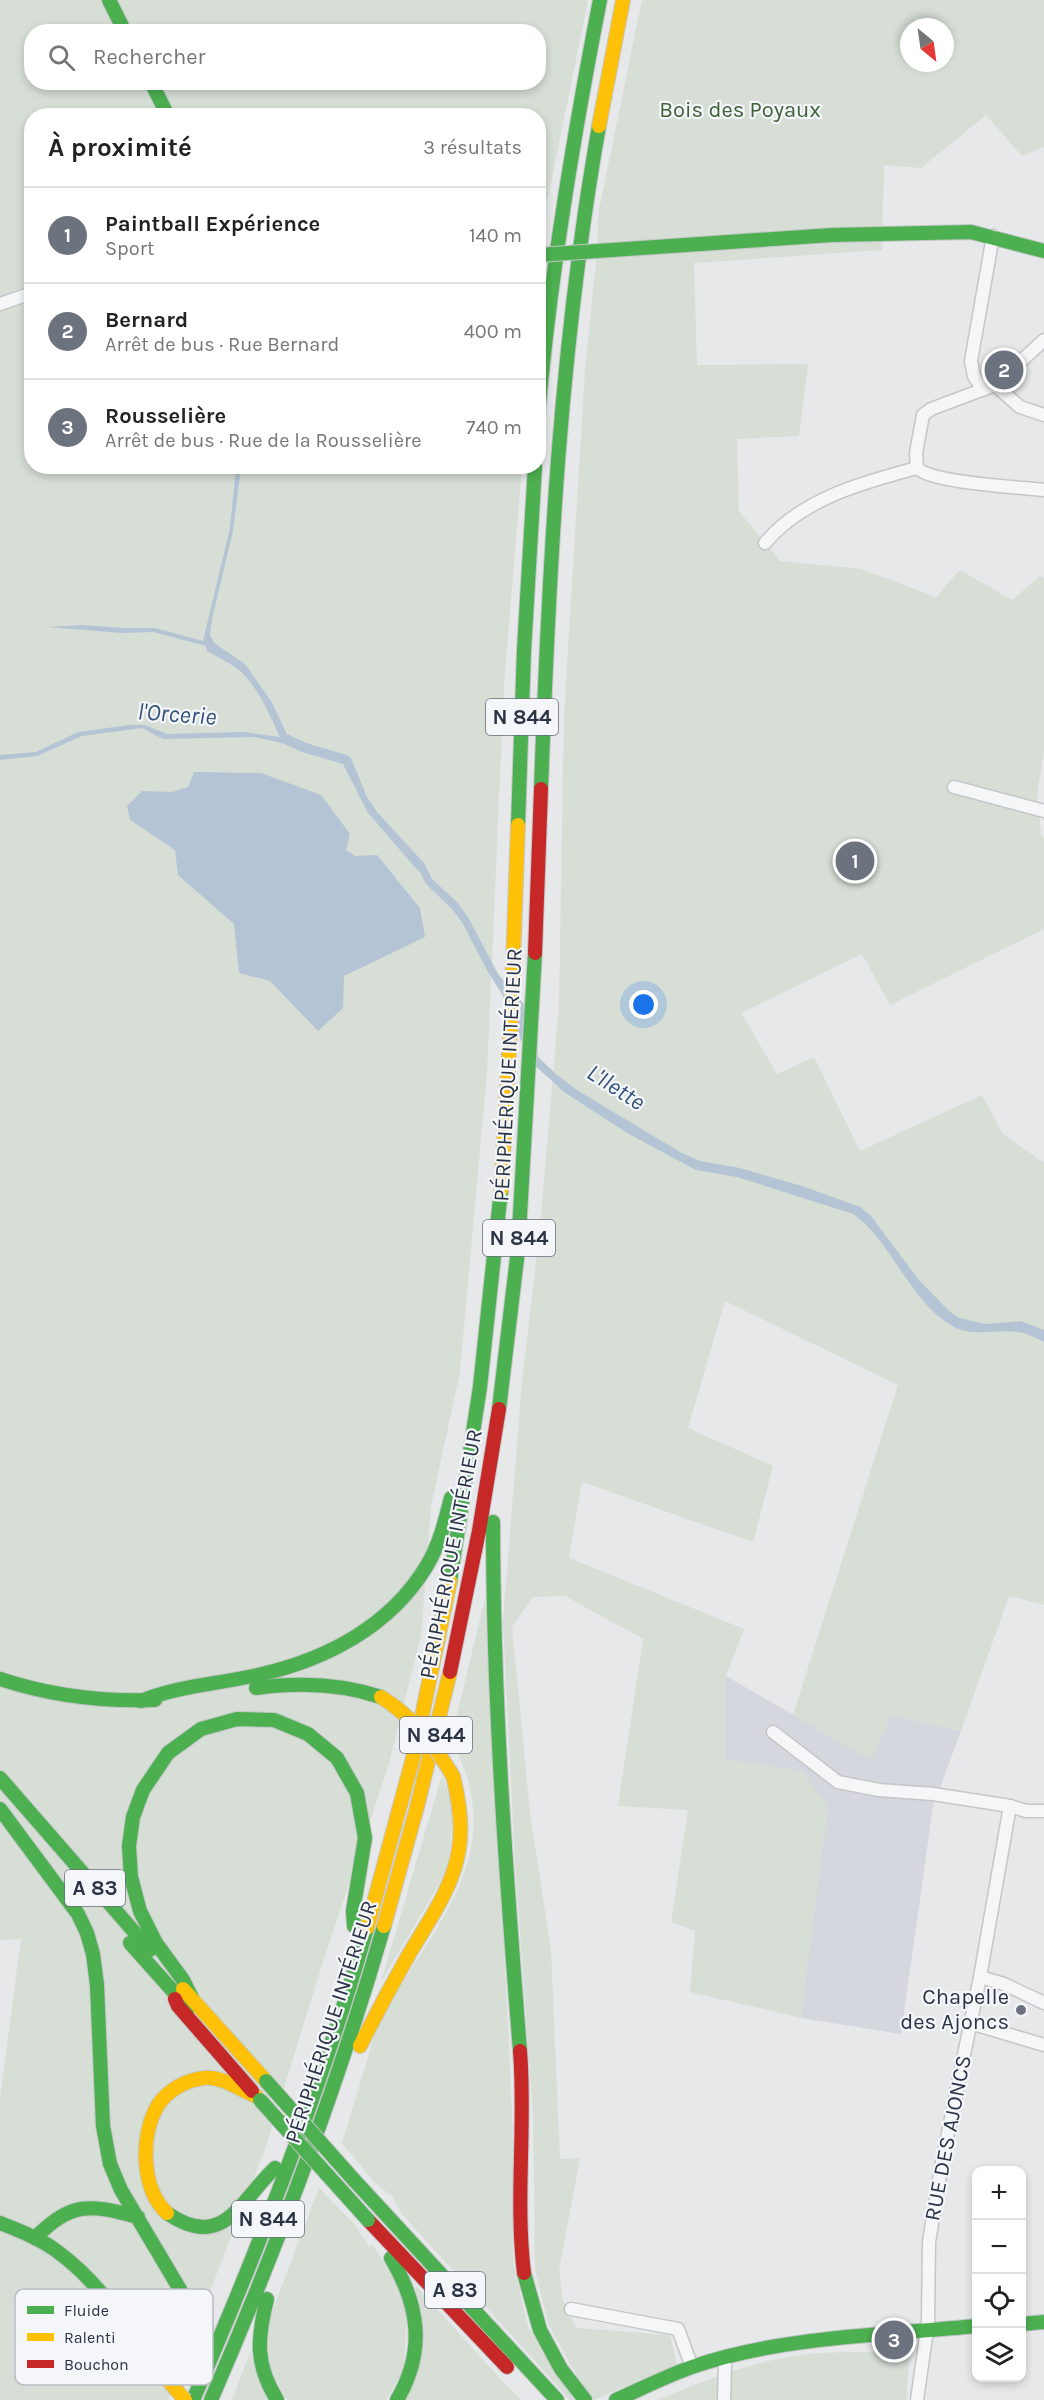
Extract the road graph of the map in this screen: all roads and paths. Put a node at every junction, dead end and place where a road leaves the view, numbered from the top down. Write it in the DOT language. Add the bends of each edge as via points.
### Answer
graph roads {
  1 [pos="109,0"];
  2 [pos="600,0"];
  3 [pos="623,0"];
  4 [pos="121,24"];
  5 [pos="155,90"];
  6 [pos="164,108"];
  7 [pos="993,236"];
  8 [pos="1044,251"];
  9 [pos="546,254"];
  10 [pos="24,296"];
  11 [pos="0,304"];
  12 [pos="1044,340"];
  13 [pos="546,344"];
  14 [pos="995,385"];
  15 [pos="983,390"];
  16 [pos="1044,416"];
  17 [pos="916,468"];
  18 [pos="535,474"];
  19 [pos="1044,490"];
  20 [pos="765,543"];
  21 [pos="954,787"];
  22 [pos="1044,811"];
  23 [pos="500,1397"];
  24 [pos="472,1440"];
  25 [pos="4,1681"];
  26 [pos="141,1701"];
  27 [pos="772,1732"];
  28 [pos="0,1778"];
  29 [pos="0,1792"];
  30 [pos="404,1792"];
  31 [pos="1010,1806"];
  32 [pos="0,1809"];
  33 [pos="1044,1811"];
  34 [pos="354,1926"];
  35 [pos="980,1977"];
  36 [pos="192,1998"];
  37 [pos="1044,2003"];
  38 [pos="970,2023"];
  39 [pos="1044,2045"];
  40 [pos="342,2066"];
  41 [pos="261,2092"];
  42 [pos="275,2168"];
  43 [pos="353,2185"];
  44 [pos="138,2217"];
  45 [pos="368,2220"];
  46 [pos="0,2223"];
  47 [pos="34,2238"];
  48 [pos="265,2276"];
  49 [pos="96,2289"];
  50 [pos="180,2289"];
  51 [pos="571,2309"];
  52 [pos="213,2320"];
  53 [pos="1044,2322"];
  54 [pos="1026,2324"];
  55 [pos="972,2326"];
  56 [pos="927,2330"];
  57 [pos="213,2352"];
  58 [pos="723,2358"];
  59 [pos="692,2367"];
  60 [pos="521,2380"];
  61 [pos="172,2385"];
  62 [pos="186,2385"];
  63 [pos="199,2385"];
  64 [pos="180,2400"];
  65 [pos="185,2400"];
  66 [pos="193,2400"];
  67 [pos="212,2400"];
  68 [pos="277,2400"];
  69 [pos="397,2400"];
  70 [pos="539,2400"];
  71 [pos="557,2400"];
  72 [pos="585,2400"];
  73 [pos="616,2400"];
  74 [pos="724,2400"];
  75 [pos="917,2400"];
  1 -- 4 [label="main road"];
  2 -- 13 [label="main road" via="576,124"];
  3 -- 23 [label="main road, PÉRIPHÉRIQUE INTÉRIEUR / N 844" via="590,176 566,362 549,602 531,1078 516,1271"];
  5 -- 6 [label="main road"];
  7 -- 8 [label="main road" via="1026,249"];
  7 -- 9 [label="main road, bridge" via="970,232 855,235"];
  7 -- 15 [label="street" via="971,361"];
  10 -- 11 [label="street"];
  12 -- 14 [label="street"];
  14 -- 15 [label="street"];
  14 -- 16 [label="street" via="1020,407"];
  15 -- 17 [label="street" via="923,415"];
  17 -- 19 [label="street" via="922,474 941,478"];
  17 -- 20 [label="street" via="820,501 789,518"];
  18 -- 24 [label="main road, N 844" via="508,1076 493,1267"];
  21 -- 22 [label="street"];
  23 -- 40 [label="main road, PÉRIPHÉRIQUE INTÉRIEUR / N 844" via="472,1575 444,1702 386,1923"];
  23 -- 72 [label="main road" via="508,1420 492,1552 508,1903 523,2089 522,2247 527,2287 540,2330 561,2369"];
  24 -- 26 [label="main road" via="457,1461 449,1504 430,1560 406,1596 377,1624 335,1650 310,1660 261,1674 163,1691"];
  24 -- 30 [label="main road, N 844" via="451,1571"];
  25 -- 26 [label="main road" via="56,1696"];
  26 -- 40 [label="main road, bridge" via="291,1683 360,1689 396,1705 435,1745 453,1776 462,1826 452,1880 381,2002 360,2048"];
  27 -- 31 [label="street" via="838,1782"];
  28 -- 36 [label="main road, A 83"];
  29 -- 41 [label="main road, A 83"];
  30 -- 34 [label="main road" via="392,1796"];
  30 -- 57 [label="main road, N 844" via="366,1930 312,2099 268,2220"];
  31 -- 33 [label="street"];
  31 -- 35 [label="street, RUE DES AJONCS"];
  32 -- 44 [label="main road" via="78,1914 87,1933 97,1985 105,2146 114,2177"];
  34 -- 36 [label="main road" via="365,1826 357,1791 342,1764 322,1743 297,1727 280,1722 245,1718 207,1726 182,1740 151,1775 134,1815 129,1848 130,1878 138,1907 163,1952 188,1984"];
  34 -- 42 [label="main road"];
  35 -- 37 [label="street"];
  35 -- 38 [label="street, RUE DES AJONCS"];
  36 -- 41 [label="main road, A 83"];
  38 -- 39 [label="street"];
  38 -- 56 [label="street, RUE DES AJONCS" via="929,2242"];
  40 -- 48 [label="main road, PÉRIPHÉRIQUE INTÉRIEUR / N 844"];
  41 -- 42 [label="main road" via="213,2079 194,2079 171,2090 157,2108 148,2134 149,2180 160,2207 171,2218 202,2228 231,2217"];
  41 -- 43 [label="main road, A 83, bridge"];
  41 -- 45 [label="main road, bridge"];
  42 -- 52 [label="main road"];
  43 -- 60 [label="main road, A 83"];
  43 -- 71 [label="main road, A 83"];
  44 -- 47 [label="main road" via="75,2208 55,2218"];
  44 -- 50 [label="main road"];
  45 -- 60 [label="main road"];
  45 -- 69 [label="main road" via="398,2268 413,2307 415,2355 408,2381"];
  46 -- 47 [label="main road"];
  47 -- 49 [label="main road, bridge" via="58,2252"];
  48 -- 67 [label="main road, PÉRIPHÉRIQUE INTÉRIEUR / N 844"];
  48 -- 68 [label="main road" via="268,2294 258,2350 262,2370"];
  51 -- 59 [label="street" via="678,2329"];
  53 -- 54 [label="main road"];
  55 -- 56 [label="main road"];
  56 -- 58 [label="main road" via="791,2344"];
  56 -- 75 [label="street, RUE DES AJONCS"];
  58 -- 59 [label="main road"];
  58 -- 74 [label="street"];
  59 -- 73 [label="main road"];
  60 -- 70 [label="main road, A 83"];
  61 -- 65 [label="main road, bridge"];
  62 -- 64 [label="main road"];
  63 -- 66 [label="main road, N 844"];
}
